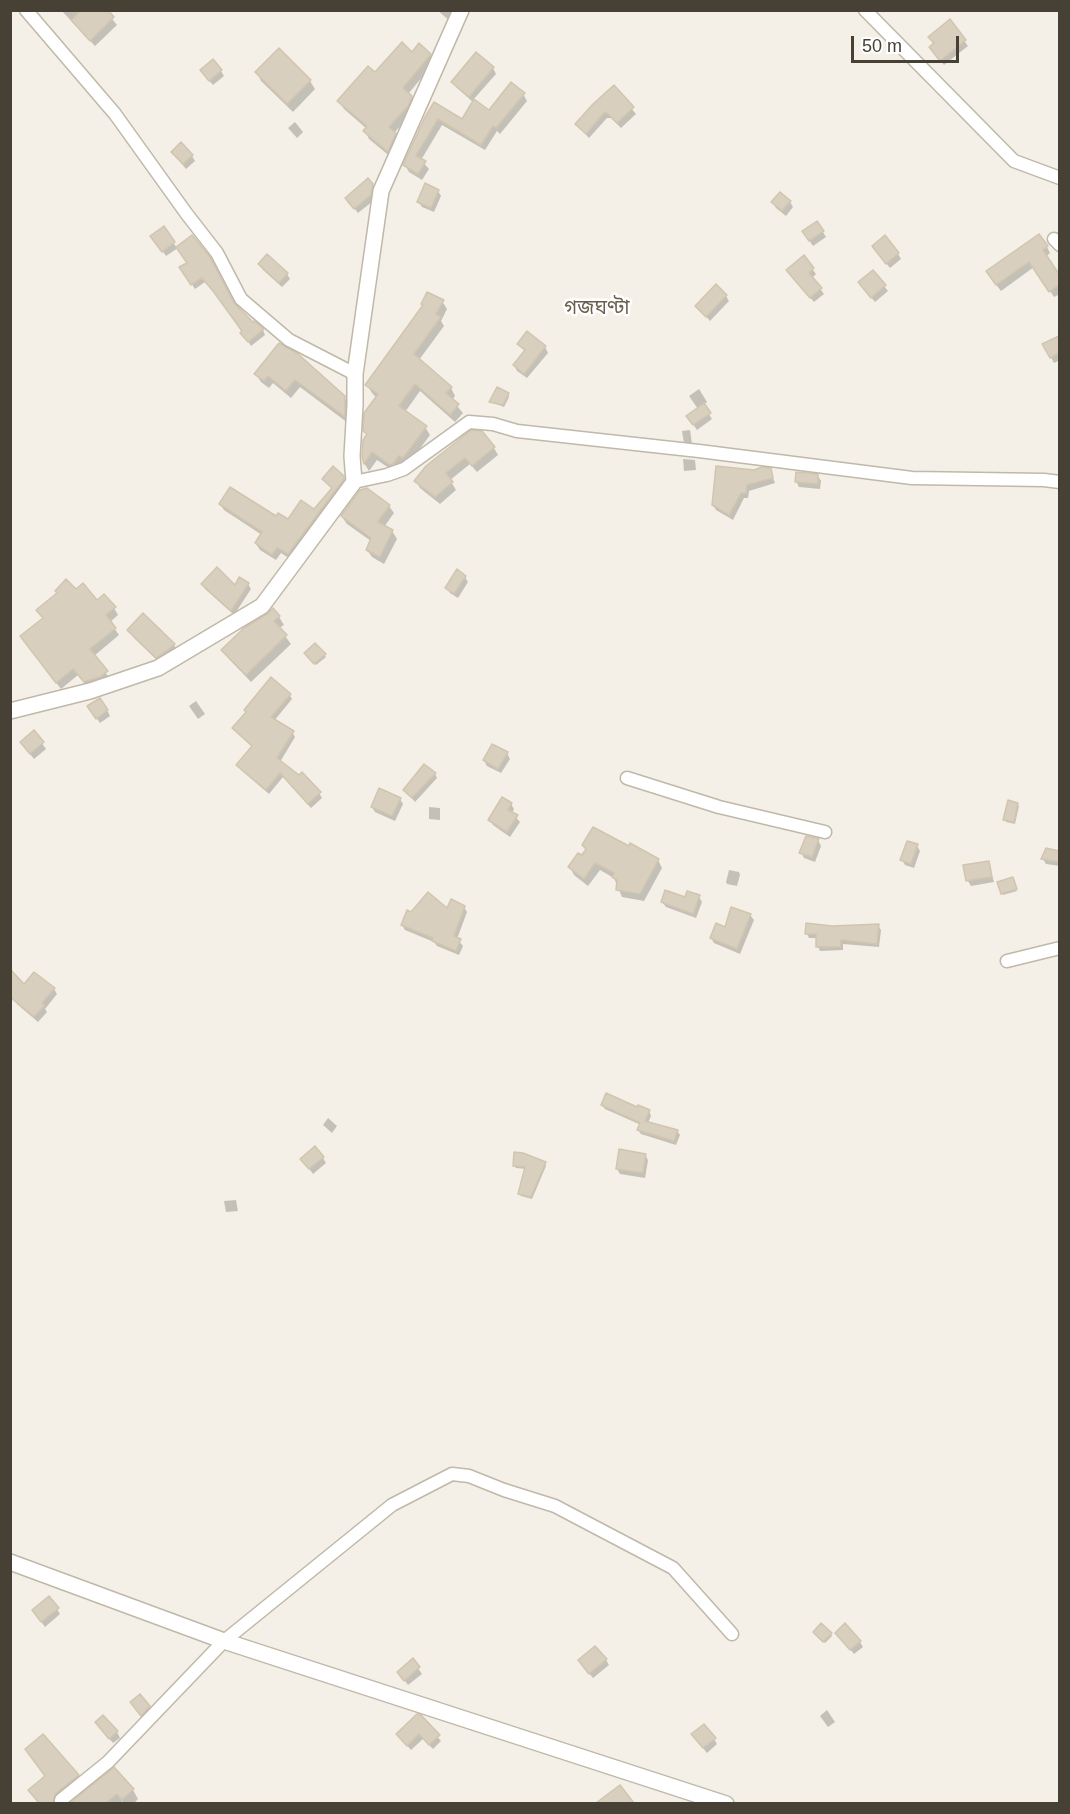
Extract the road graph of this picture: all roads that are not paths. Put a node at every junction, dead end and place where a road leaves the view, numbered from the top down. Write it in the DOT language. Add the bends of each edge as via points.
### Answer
graph roads {
  1 [pos="26,10"];
  2 [pos="461,10"];
  3 [pos="865,10"];
  4 [pos="1059,178"];
  5 [pos="355,374"];
  6 [pos="354,482"];
  7 [pos="1059,482"];
  8 [pos="10,711"];
  9 [pos="627,778"];
  10 [pos="825,832"];
  11 [pos="1059,948"];
  12 [pos="1007,961"];
  13 [pos="10,1562"];
  14 [pos="732,1634"];
  15 [pos="224,1641"];
  16 [pos="61,1803"];
  17 [pos="726,1803"];
  1 -- 5 [label="street" via="115,114 217,253 241,299 289,340"];
  2 -- 5 [label="street" via="381,191"];
  3 -- 4 [label="street" via="1014,161"];
  5 -- 6 [label="street"];
  6 -- 7 [label="street" via="404,469 470,422 517,431 912,478"];
  6 -- 8 [label="street" via="262,606 158,668 90,691"];
  9 -- 10 [label="street" via="719,807"];
  11 -- 12 [label="street"];
  13 -- 15 [label="street"];
  14 -- 15 [label="street" via="673,1568 555,1506 470,1476 452,1474 392,1505"];
  15 -- 16 [label="street" via="108,1762"];
  15 -- 17 [label="street"];
}
